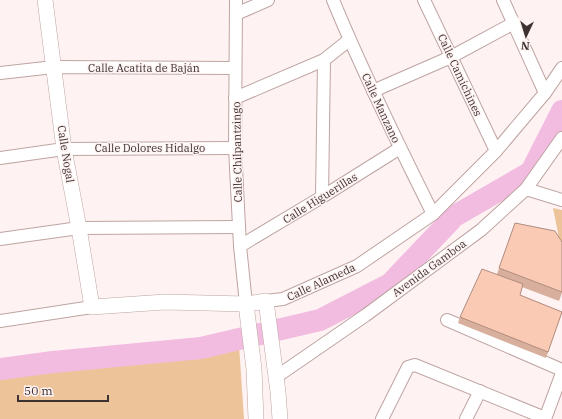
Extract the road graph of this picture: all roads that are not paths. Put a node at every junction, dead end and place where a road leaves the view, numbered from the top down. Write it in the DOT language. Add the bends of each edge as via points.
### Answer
graph roads {
  1 [pos="45,0"];
  2 [pos="236,0"];
  3 [pos="268,0"];
  4 [pos="333,0"];
  5 [pos="424,0"];
  6 [pos="503,0"];
  7 [pos="236,14"];
  8 [pos="514,23"];
  9 [pos="349,40"];
  10 [pos="451,57"];
  11 [pos="324,60"];
  12 [pos="54,67"];
  13 [pos="235,68"];
  14 [pos="562,68"];
  15 [pos="0,73"];
  16 [pos="373,91"];
  17 [pos="546,93"];
  18 [pos="235,98"];
  19 [pos="562,138"];
  20 [pos="235,148"];
  21 [pos="400,148"];
  22 [pos="64,149"];
  23 [pos="496,151"];
  24 [pos="0,158"];
  25 [pos="526,189"];
  26 [pos="322,197"];
  27 [pos="562,200"];
  28 [pos="432,214"];
  29 [pos="239,227"];
  30 [pos="79,228"];
  31 [pos="0,239"];
  32 [pos="240,246"];
  33 [pos="266,301"];
  34 [pos="246,304"];
  35 [pos="92,306"];
  36 [pos="447,320"];
  37 [pos="0,321"];
  38 [pos="562,371"];
  39 [pos="276,377"];
  40 [pos="480,391"];
  41 [pos="545,418"];
  42 [pos="256,419"];
  43 [pos="280,419"];
  44 [pos="382,419"];
  45 [pos="466,419"];
  1 -- 12 [label="street, Calle Nogal"];
  2 -- 7 [label="street, Calle Chilpantzingo"];
  3 -- 7 [label="street"];
  4 -- 9 [label="street, Calle Manzano"];
  5 -- 10 [label="street, Calle Camichines"];
  6 -- 8 [label="street"];
  7 -- 13 [label="street, Calle Chilpantzingo"];
  8 -- 10 [label="street"];
  8 -- 17 [label="street"];
  9 -- 11 [label="street"];
  9 -- 16 [label="street, Calle Manzano"];
  10 -- 16 [label="street"];
  10 -- 23 [label="street, Calle Camichines"];
  11 -- 18 [label="street"];
  11 -- 26 [label="street"];
  12 -- 13 [label="street, Calle Acatita de Baján"];
  12 -- 15 [label="street, Calle Acatita de Baján"];
  12 -- 22 [label="street, Calle Nogal"];
  13 -- 18 [label="street, Calle Chilpantzingo"];
  14 -- 17 [label="street, Calle Alameda"];
  16 -- 21 [label="street, Calle Manzano"];
  17 -- 23 [label="street, Calle Alameda"];
  18 -- 20 [label="street, Calle Chilpantzingo"];
  19 -- 25 [label="street, Avenida Gamboa"];
  20 -- 22 [label="street, Calle Dolores Hidalgo"];
  20 -- 29 [label="street, Calle Chilpantzingo"];
  21 -- 26 [label="street, Calle Higuerillas"];
  21 -- 28 [label="street, Calle Manzano"];
  22 -- 24 [label="street, Calle Dolores Hidalgo"];
  22 -- 30 [label="street, Calle Nogal"];
  23 -- 28 [label="street, Calle Alameda"];
  25 -- 27 [label="street"];
  25 -- 39 [label="street, Avenida Gamboa" via="481,230 366,315"];
  26 -- 32 [label="street, Calle Higuerillas"];
  28 -- 33 [label="street, Calle Alameda" via="357,266 283,300"];
  29 -- 30 [label="street"];
  29 -- 32 [label="street, Calle Chilpantzingo"];
  30 -- 31 [label="street"];
  30 -- 35 [label="street, Calle Nogal"];
  32 -- 34 [label="street, Calle Chilpantzingo"];
  33 -- 34 [label="street, Calle Alameda"];
  33 -- 39 [label="street"];
  34 -- 35 [label="street, Calle Alameda" via="165,302"];
  34 -- 42 [label="street" via="254,369"];
  35 -- 37 [label="street, Calle Alameda"];
  36 -- 38 [label="street"];
  38 -- 41 [label="street"];
  39 -- 43 [label="street"];
  40 -- 41 [label="street"];
  40 -- 44 [label="street" via="411,365"];
  40 -- 45 [label="street"];
}
